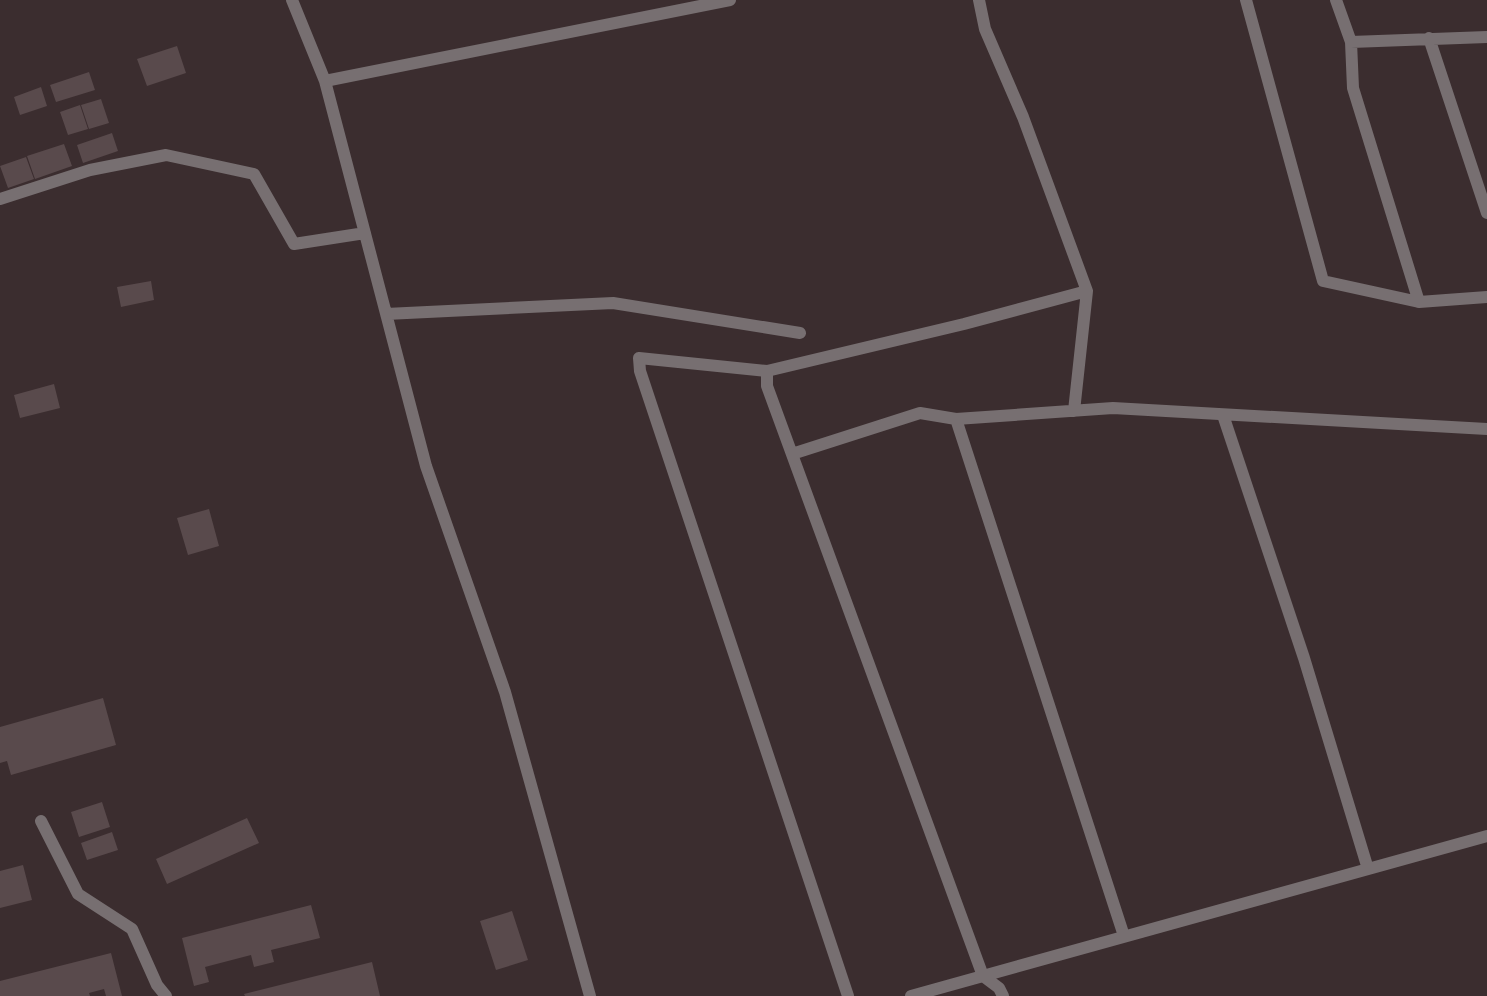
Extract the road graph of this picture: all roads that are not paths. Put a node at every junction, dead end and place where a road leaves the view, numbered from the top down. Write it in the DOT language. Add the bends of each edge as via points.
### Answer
graph roads {
  1 [pos="292,0"];
  2 [pos="730,0"];
  3 [pos="979,0"];
  4 [pos="1246,0"];
  5 [pos="1336,0"];
  6 [pos="1487,36"];
  7 [pos="1429,38"];
  8 [pos="1350,42"];
  9 [pos="325,81"];
  10 [pos="0,199"];
  11 [pos="1487,213"];
  12 [pos="365,233"];
  13 [pos="1087,291"];
  14 [pos="1487,297"];
  15 [pos="1419,302"];
  16 [pos="386,314"];
  17 [pos="800,333"];
  18 [pos="767,371"];
  19 [pos="1074,411"];
  20 [pos="1223,414"];
  21 [pos="956,419"];
  22 [pos="1487,430"];
  23 [pos="792,454"];
  24 [pos="41,821"];
  25 [pos="1487,836"];
  26 [pos="1368,869"];
  27 [pos="1124,936"];
  28 [pos="983,976"];
  29 [pos="166,996"];
  30 [pos="590,996"];
  31 [pos="848,996"];
  32 [pos="911,996"];
  33 [pos="1003,996"];
  1 -- 9 [label="street"];
  2 -- 9 [label="street"];
  3 -- 13 [label="street" via="985,29 1023,117"];
  4 -- 15 [label="street" via="1323,280"];
  5 -- 8 [label="street"];
  6 -- 7 [label="street"];
  7 -- 8 [label="street"];
  7 -- 11 [label="street"];
  8 -- 15 [label="street" via="1353,88"];
  9 -- 12 [label="street"];
  10 -- 12 [label="street" via="90,170 166,155 254,174 294,244"];
  12 -- 16 [label="street"];
  13 -- 18 [label="street"];
  13 -- 19 [label="street"];
  14 -- 15 [label="street"];
  16 -- 17 [label="street" via="613,303"];
  16 -- 30 [label="street" via="426,466 505,692"];
  18 -- 23 [label="street" via="767,386"];
  18 -- 31 [label="street" via="639,358 640,371"];
  19 -- 20 [label="street" via="1113,408"];
  19 -- 21 [label="street"];
  20 -- 22 [label="street"];
  20 -- 26 [label="street" via="1304,658"];
  21 -- 23 [label="street" via="920,413"];
  21 -- 27 [label="street"];
  23 -- 28 [label="street"];
  24 -- 29 [label="street" via="78,894 132,929 157,985"];
  25 -- 26 [label="street"];
  26 -- 27 [label="street"];
  27 -- 28 [label="street"];
  28 -- 32 [label="street"];
  28 -- 33 [label="street" via="999,988"];
}
